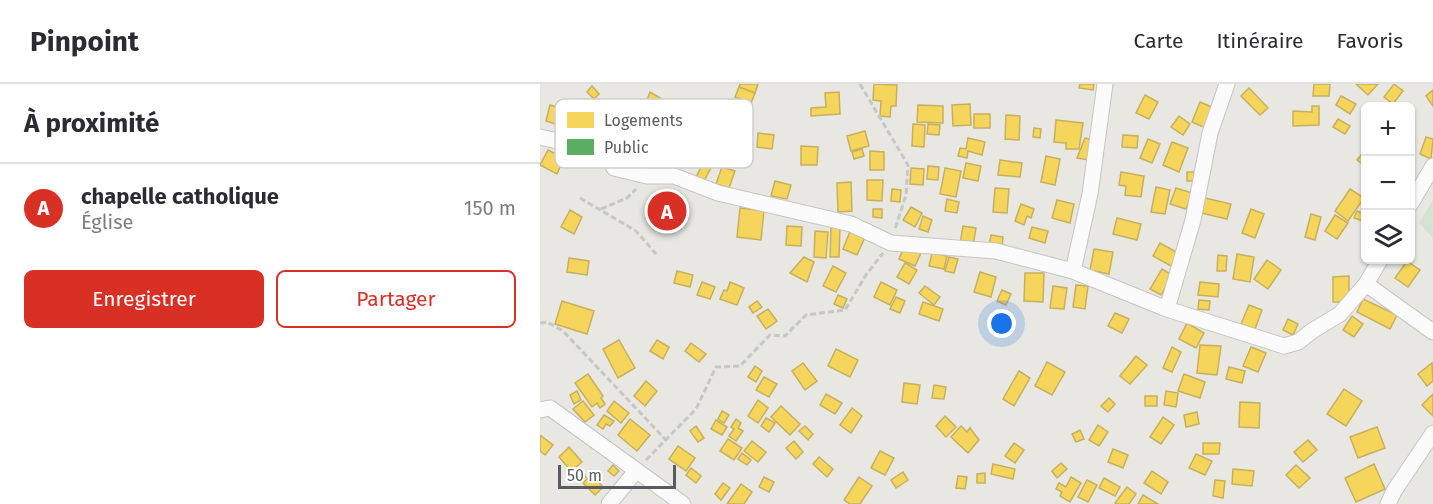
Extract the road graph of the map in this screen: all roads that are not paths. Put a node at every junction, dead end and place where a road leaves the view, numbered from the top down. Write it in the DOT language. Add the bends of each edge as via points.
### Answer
graph roads {
  1 [pos="1105,84"];
  2 [pos="1227,84"];
  3 [pos="540,137"];
  4 [pos="555,140"];
  5 [pos="1433,166"];
  6 [pos="614,168"];
  7 [pos="1415,197"];
  8 [pos="1378,264"];
  9 [pos="1073,271"];
  10 [pos="1366,284"];
  11 [pos="1167,309"];
  12 [pos="1433,332"];
  13 [pos="540,410"];
  14 [pos="1433,433"];
  15 [pos="636,471"];
  16 [pos="609,504"];
  17 [pos="683,504"];
  18 [pos="1388,504"];
  1 -- 9 [label="street" via="1090,194"];
  2 -- 11 [label="street" via="1210,133 1193,220"];
  3 -- 4 [label="street"];
  5 -- 7 [label="street"];
  6 -- 9 [label="street" via="647,176 674,176 718,193 851,224 891,243 996,251"];
  8 -- 10 [label="street"];
  9 -- 11 [label="street"];
  10 -- 11 [label="street" via="1340,314 1298,342 1284,346"];
  10 -- 12 [label="street"];
  13 -- 15 [label="street" via="550,408"];
  14 -- 18 [label="street"];
  15 -- 16 [label="street"];
  15 -- 17 [label="street"];
}
